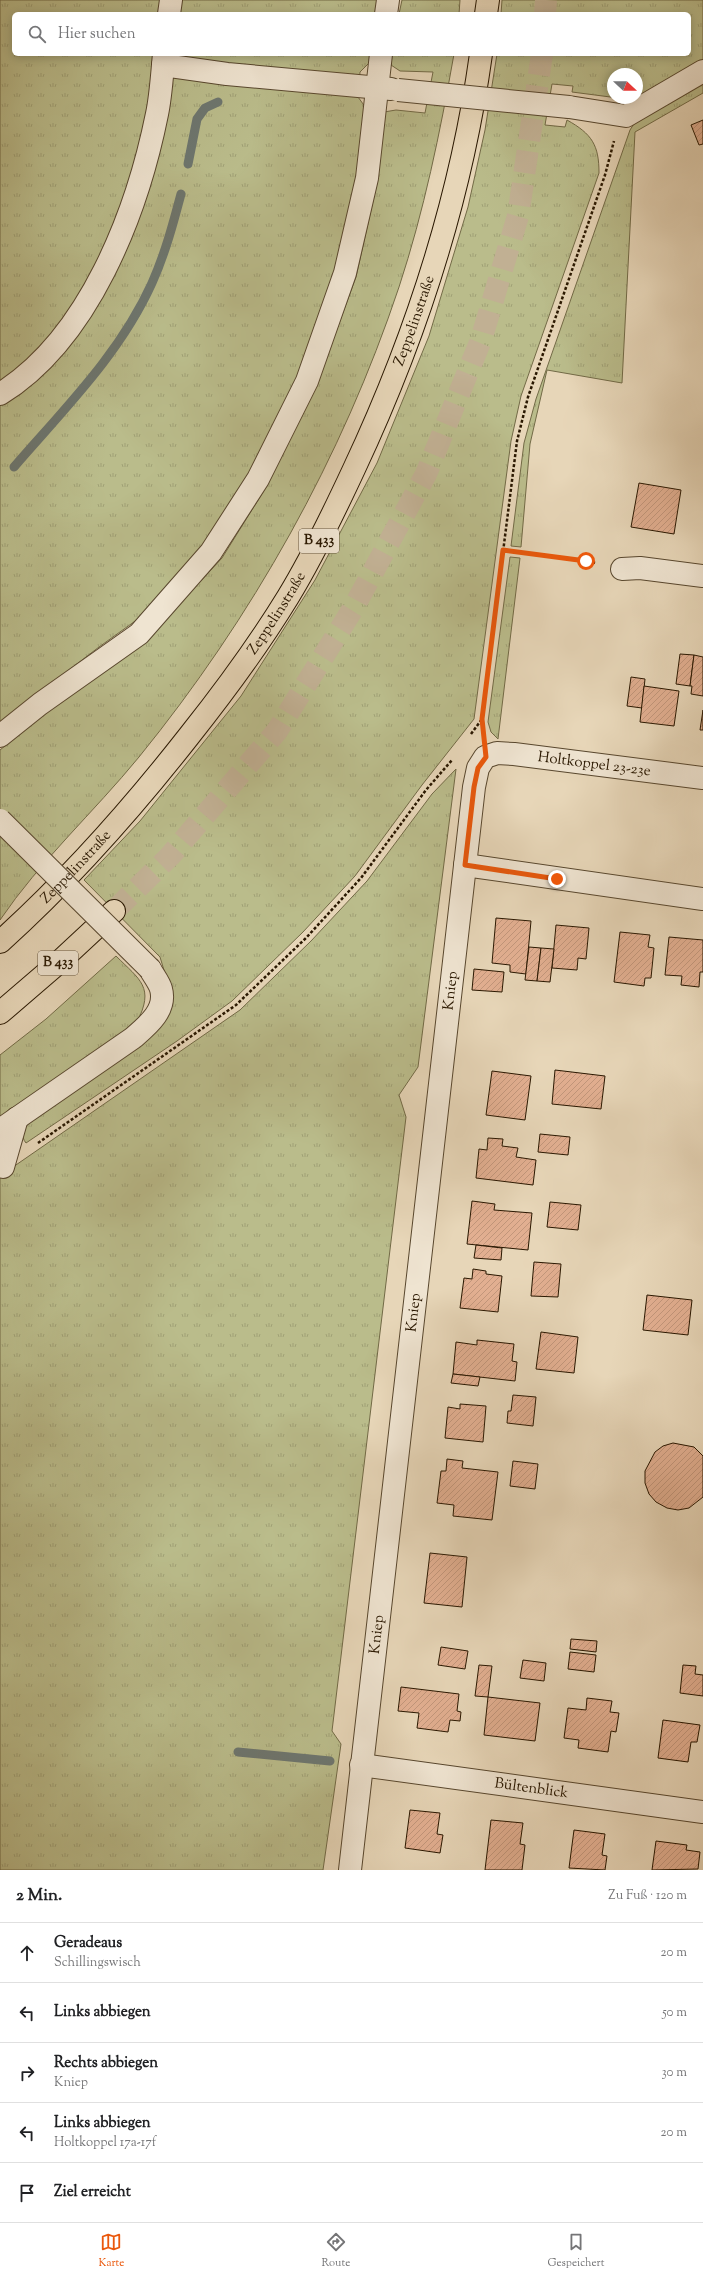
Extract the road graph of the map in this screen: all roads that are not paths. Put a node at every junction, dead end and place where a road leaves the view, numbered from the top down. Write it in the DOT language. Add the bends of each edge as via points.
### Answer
graph roads {
  1 [pos="171,0"];
  2 [pos="388,0"];
  3 [pos="488,0"];
  4 [pos="169,12"];
  5 [pos="386,12"];
  6 [pos="486,12"];
  7 [pos="381,56"];
  8 [pos="480,56"];
  9 [pos="164,60"];
  10 [pos="703,71"];
  11 [pos="388,89"];
  12 [pos="0,394"];
  13 [pos="622,569"];
  14 [pos="703,576"];
  15 [pos="0,736"];
  16 [pos="486,757"];
  17 [pos="703,778"];
  18 [pos="0,820"];
  19 [pos="465,865"];
  20 [pos="703,899"];
  21 [pos="114,911"];
  22 [pos="0,942"];
  23 [pos="0,1013"];
  24 [pos="8,1124"];
  25 [pos="3,1167"];
  26 [pos="361,1765"];
  27 [pos="703,1812"];
  28 [pos="350,1870"];
  1 -- 4 [label="street"];
  2 -- 5 [label="street"];
  3 -- 6 [label="highway"];
  7 -- 11 [label="street"];
  8 -- 22 [label="highway, Zeppelinstraße / B 433" via="458,177 432,272 408,343 379,415 329,523 288,598 231,683 202,720 103,841 46,900"];
  9 -- 11 [label="street" via="227,74"];
  9 -- 12 [label="street" via="158,113 140,183 97,287 59,342 20,382"];
  10 -- 11 [label="street, bridge" via="626,116 569,107"];
  11 -- 15 [label="street" via="345,273 307,381 258,479 211,552 139,634 40,704"];
  13 -- 14 [label="street" via="640,568"];
  16 -- 17 [label="street, Holtkoppel 23-23e" via="497,753 514,754"];
  16 -- 19 [label="street, Kniep" via="478,768 474,787"];
  18 -- 24 [label="street, bridge" via="150,969 161,989 161,1006 151,1023"];
  19 -- 20 [label="street"];
  19 -- 26 [label="street, Kniep"];
  21 -- 23 [label="highway, B 433"];
  24 -- 25 [label="street"];
  26 -- 27 [label="street, Bültenblick"];
  26 -- 28 [label="street, Kniep"];
}
